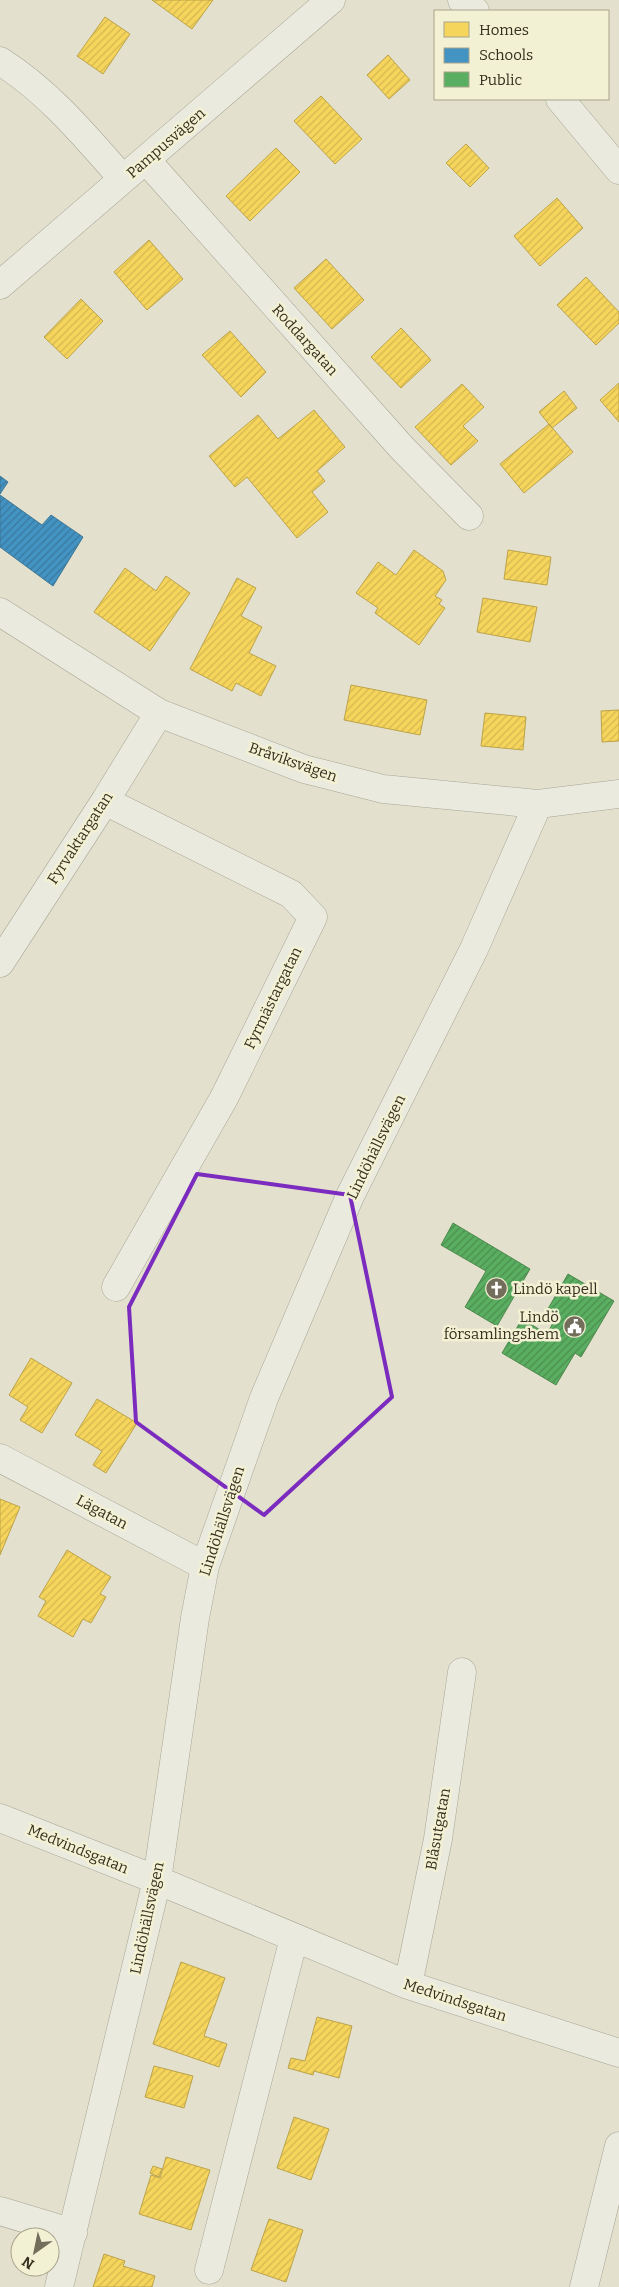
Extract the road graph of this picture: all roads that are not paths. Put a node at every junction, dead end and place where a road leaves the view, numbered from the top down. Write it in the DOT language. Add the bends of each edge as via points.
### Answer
graph roads {
  1 [pos="331,0"];
  2 [pos="462,0"];
  3 [pos="475,10"];
  4 [pos="0,62"];
  5 [pos="561,100"];
  6 [pos="146,160"];
  7 [pos="619,170"];
  8 [pos="124,179"];
  9 [pos="0,286"];
  10 [pos="469,516"];
  11 [pos="0,612"];
  12 [pos="159,713"];
  13 [pos="619,794"];
  14 [pos="105,801"];
  15 [pos="538,804"];
  16 [pos="0,963"];
  17 [pos="116,1287"];
  18 [pos="0,1458"];
  19 [pos="205,1566"];
  20 [pos="462,1672"];
  21 [pos="0,1818"];
  22 [pos="157,1880"];
  23 [pos="294,1938"];
  24 [pos="408,1985"];
  25 [pos="619,2052"];
  26 [pos="619,2146"];
  27 [pos="0,2210"];
  28 [pos="73,2233"];
  29 [pos="209,2270"];
  30 [pos="59,2287"];
  31 [pos="584,2287"];
  1 -- 6 [label="street, Pampusvägen"];
  2 -- 3 [label="street"];
  4 -- 8 [label="street" via="60,108"];
  5 -- 7 [label="street"];
  6 -- 8 [label="street, Pampusvägen"];
  6 -- 10 [label="street, Roddargatan" via="402,448"];
  8 -- 9 [label="street, Pampusvägen"];
  11 -- 12 [label="street, Bråviksvägen"];
  12 -- 14 [label="street, Fyrvaktargatan"];
  12 -- 15 [label="street, Bråviksvägen" via="304,769 383,789"];
  13 -- 15 [label="street, Bråviksvägen"];
  14 -- 16 [label="street, Fyrvaktargatan"];
  14 -- 17 [label="street, Fyrmästargatan" via="292,894 313,917 224,1098"];
  15 -- 19 [label="street, Lindöhällsvägen" via="474,949 350,1196 264,1398"];
  18 -- 19 [label="street, Lägatan"];
  19 -- 22 [label="street, Lindöhällsvägen" via="194,1618"];
  20 -- 24 [label="street, Blåsutgatan" via="438,1839"];
  21 -- 22 [label="street, Medvindsgatan"];
  22 -- 23 [label="street, Medvindsgatan"];
  22 -- 28 [label="street, Lindöhällsvägen"];
  23 -- 24 [label="street, Medvindsgatan"];
  23 -- 29 [label="street"];
  24 -- 25 [label="street, Medvindsgatan"];
  26 -- 31 [label="street"];
  27 -- 28 [label="street"];
  28 -- 30 [label="street, Lindöhällsvägen"];
}
